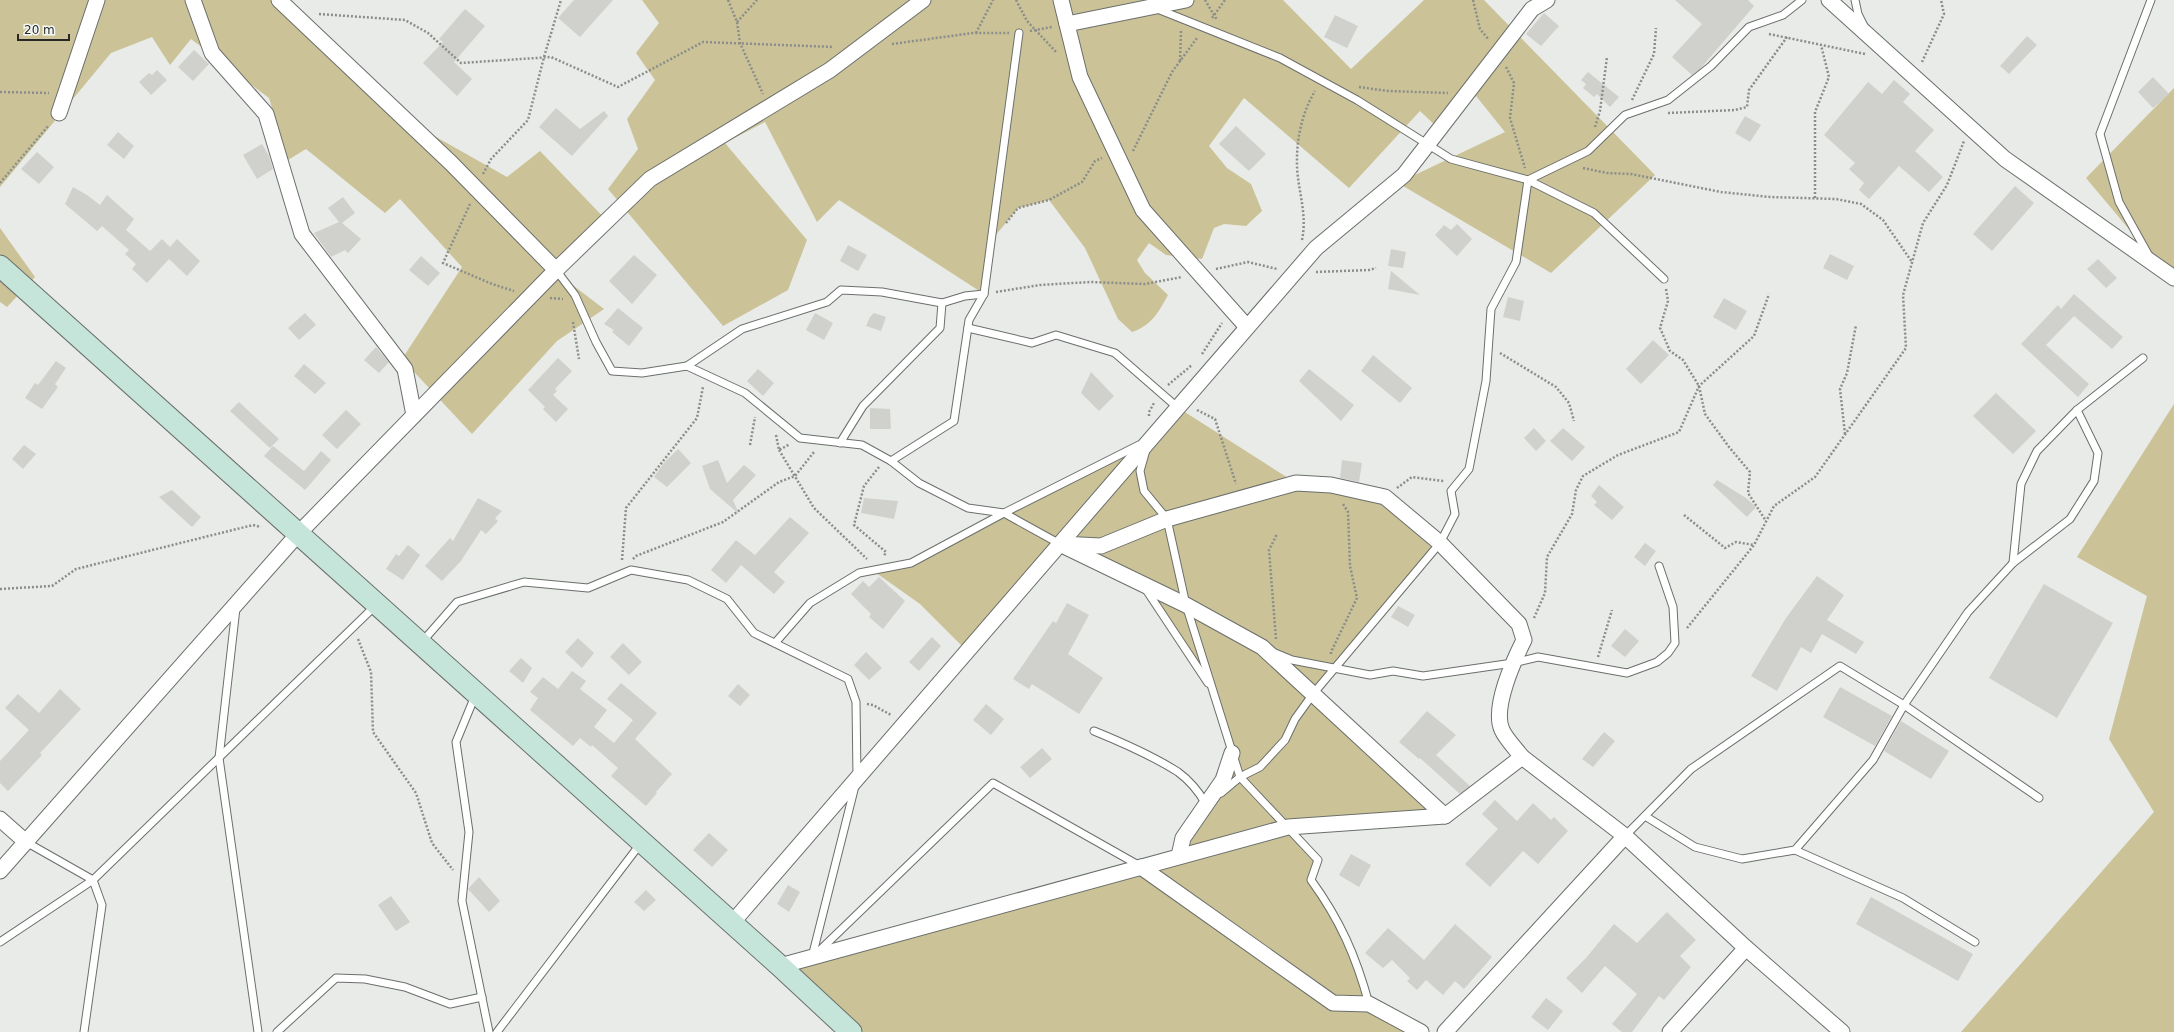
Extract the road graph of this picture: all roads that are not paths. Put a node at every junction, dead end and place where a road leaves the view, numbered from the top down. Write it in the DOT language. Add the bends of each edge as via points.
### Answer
graph roads {
  1 [pos="97,0"];
  2 [pos="193,0"];
  3 [pos="279,0"];
  4 [pos="923,0"];
  5 [pos="1061,0"];
  6 [pos="1186,0"];
  7 [pos="1547,0"];
  8 [pos="1802,0"];
  9 [pos="1829,0"];
  10 [pos="1855,0"];
  11 [pos="2151,0"];
  12 [pos="1152,7"];
  13 [pos="1067,24"];
  14 [pos="1019,33"];
  15 [pos="1870,36"];
  16 [pos="59,113"];
  17 [pos="1427,144"];
  18 [pos="1528,180"];
  19 [pos="2153,263"];
  20 [pos="0,266"];
  21 [pos="556,270"];
  22 [pos="2174,278"];
  23 [pos="1664,279"];
  24 [pos="984,294"];
  25 [pos="942,303"];
  26 [pos="1247,327"];
  27 [pos="968,328"];
  28 [pos="2143,358"];
  29 [pos="687,366"];
  30 [pos="1178,407"];
  31 [pos="2077,410"];
  32 [pos="414,415"];
  33 [pos="1148,441"];
  34 [pos="840,443"];
  35 [pos="889,460"];
  36 [pos="1004,513"];
  37 [pos="1167,519"];
  38 [pos="298,534"];
  39 [pos="1440,543"];
  40 [pos="1060,544"];
  41 [pos="2013,563"];
  42 [pos="1659,566"];
  43 [pos="1141,583"];
  44 [pos="236,604"];
  45 [pos="377,605"];
  46 [pos="1186,605"];
  47 [pos="775,643"];
  48 [pos="420,644"];
  49 [pos="1262,647"];
  50 [pos="1513,663"];
  51 [pos="1335,668"];
  52 [pos="1213,690"];
  53 [pos="476,694"];
  54 [pos="1313,694"];
  55 [pos="1904,705"];
  56 [pos="1094,731"];
  57 [pos="1232,753"];
  58 [pos="1522,757"];
  59 [pos="219,758"];
  60 [pos="1240,777"];
  61 [pos="857,778"];
  62 [pos="2039,798"];
  63 [pos="1206,804"];
  64 [pos="1445,816"];
  65 [pos="1645,816"];
  66 [pos="0,819"];
  67 [pos="1288,827"];
  68 [pos="1625,836"];
  69 [pos="26,842"];
  70 [pos="641,842"];
  71 [pos="1795,850"];
  72 [pos="1179,856"];
  73 [pos="1141,867"];
  74 [pos="0,871"];
  75 [pos="93,880"];
  76 [pos="732,923"];
  77 [pos="0,942"];
  78 [pos="1974,942"];
  79 [pos="1746,948"];
  80 [pos="812,957"];
  81 [pos="780,966"];
  82 [pos="482,997"];
  83 [pos="1369,1004"];
  84 [pos="84,1032"];
  85 [pos="258,1032"];
  86 [pos="277,1032"];
  87 [pos="489,1032"];
  88 [pos="497,1032"];
  89 [pos="851,1032"];
  90 [pos="1421,1032"];
  91 [pos="1445,1032"];
  92 [pos="1670,1032"];
  93 [pos="1842,1032"];
  1 -- 16 [label="street"];
  2 -- 32 [label="street" via="212,52 266,114 302,234 405,368"];
  3 -- 21 [label="street" via="476,189"];
  4 -- 21 [label="street" via="830,70 650,179"];
  5 -- 13 [label="street"];
  6 -- 12 [label="street"];
  7 -- 17 [label="street" via="1532,8"];
  8 -- 18 [label="lane" via="1783,15 1749,27 1710,66 1668,100 1624,115 1584,153"];
  9 -- 15 [label="street"];
  10 -- 15 [label="lane" via="1858,14"];
  11 -- 19 [label="lane" via="2100,134 2119,202"];
  12 -- 13 [label="street"];
  12 -- 17 [label="lane" via="1280,58 1357,100"];
  13 -- 26 [label="street" via="1080,77 1143,210"];
  14 -- 24 [label="lane"];
  15 -- 19 [label="street" via="2005,159"];
  17 -- 18 [label="lane" via="1451,159"];
  17 -- 26 [label="street" via="1404,174 1316,248"];
  18 -- 23 [label="lane" via="1594,213"];
  18 -- 39 [label="lane" via="1516,262 1491,309 1486,381 1470,469 1451,491 1455,514"];
  19 -- 22 [label="street"];
  20 -- 38 [label="main road"];
  21 -- 29 [label="lane" via="577,301 612,371 642,373"];
  21 -- 32 [label="street"];
  24 -- 25 [label="lane" via="965,296"];
  24 -- 27 [label="lane" via="969,320"];
  25 -- 29 [label="lane" via="882,292 841,290 827,302 742,329"];
  25 -- 34 [label="lane" via="940,328 862,406"];
  26 -- 30 [label="street"];
  27 -- 30 [label="lane" via="1032,343 1056,335 1115,353"];
  27 -- 35 [label="lane" via="954,421"];
  28 -- 31 [label="lane"];
  29 -- 34 [label="lane" via="745,392 800,438"];
  30 -- 33 [label="street"];
  31 -- 41 [label="lane" via="2037,452 2021,484"];
  31 -- 41 [label="lane" via="2098,454 2094,481 2070,518"];
  32 -- 38 [label="street"];
  33 -- 36 [label="lane"];
  33 -- 37 [label="lane" via="1140,471 1144,491"];
  33 -- 40 [label="street"];
  34 -- 35 [label="lane" via="862,445"];
  35 -- 36 [label="lane" via="919,483 968,508"];
  36 -- 40 [label="lane"];
  36 -- 47 [label="lane" via="911,562 859,572 810,602"];
  37 -- 39 [label="street" via="1296,483 1331,484 1386,496"];
  37 -- 40 [label="street" via="1101,546"];
  37 -- 46 [label="lane"];
  38 -- 44 [label="street"];
  38 -- 45 [label="main road"];
  39 -- 50 [label="street" via="1519,624 1524,640"];
  39 -- 51 [label="lane"];
  40 -- 43 [label="street"];
  40 -- 61 [label="street"];
  41 -- 55 [label="lane" via="1968,612"];
  42 -- 50 [label="lane" via="1673,607 1675,642 1668,653 1657,662 1627,673 1538,657"];
  43 -- 46 [label="street"];
  43 -- 52 [label="lane"];
  44 -- 59 [label="lane"];
  44 -- 69 [label="street"];
  45 -- 48 [label="main road"];
  45 -- 59 [label="lane"];
  46 -- 49 [label="street"];
  46 -- 52 [label="lane"];
  47 -- 48 [label="lane" via="754,633 727,599 688,580 631,570 588,588 524,582 457,602"];
  47 -- 61 [label="lane" via="848,679 856,702"];
  48 -- 53 [label="main road"];
  49 -- 51 [label="lane" via="1292,660"];
  49 -- 54 [label="street"];
  50 -- 51 [label="lane" via="1423,676 1393,671 1370,675"];
  50 -- 58 [label="street" via="1500,709 1501,729"];
  51 -- 54 [label="lane"];
  52 -- 57 [label="lane"];
  53 -- 70 [label="main road"];
  53 -- 82 [label="lane" via="456,742 470,832 462,901"];
  54 -- 60 [label="lane" via="1295,719 1285,740 1260,768"];
  54 -- 64 [label="street"];
  55 -- 62 [label="lane"];
  55 -- 65 [label="lane" via="1840,666 1691,769"];
  55 -- 71 [label="lane" via="1873,760"];
  56 -- 63 [label="lane" via="1178,772 1198,791"];
  57 -- 60 [label="lane"];
  57 -- 63 [label="street" via="1223,780"];
  58 -- 64 [label="street"];
  58 -- 68 [label="street"];
  59 -- 75 [label="lane"];
  59 -- 85 [label="lane"];
  60 -- 63 [label="lane"];
  60 -- 67 [label="lane"];
  61 -- 76 [label="street"];
  61 -- 80 [label="lane"];
  63 -- 72 [label="street" via="1183,838"];
  64 -- 67 [label="street"];
  65 -- 68 [label="lane"];
  65 -- 71 [label="lane" via="1695,847 1742,860"];
  66 -- 69 [label="street"];
  67 -- 72 [label="street"];
  67 -- 83 [label="lane" via="1318,860 1311,880 1331,908 1359,966"];
  68 -- 79 [label="street"];
  68 -- 91 [label="street"];
  69 -- 74 [label="street"];
  69 -- 75 [label="lane"];
  70 -- 76 [label="main road"];
  70 -- 88 [label="lane"];
  71 -- 78 [label="lane" via="1903,898"];
  72 -- 73 [label="street"];
  73 -- 80 [label="street"];
  73 -- 80 [label="lane" via="993,783"];
  73 -- 83 [label="street" via="1333,1003"];
  75 -- 77 [label="lane"];
  75 -- 84 [label="lane" via="102,905"];
  76 -- 81 [label="main road"];
  79 -- 92 [label="street"];
  79 -- 93 [label="street"];
  80 -- 81 [label="street"];
  81 -- 89 [label="main road"];
  82 -- 86 [label="lane" via="450,1004 405,987 365,979 336,978"];
  82 -- 87 [label="lane"];
  83 -- 90 [label="street"];
}
